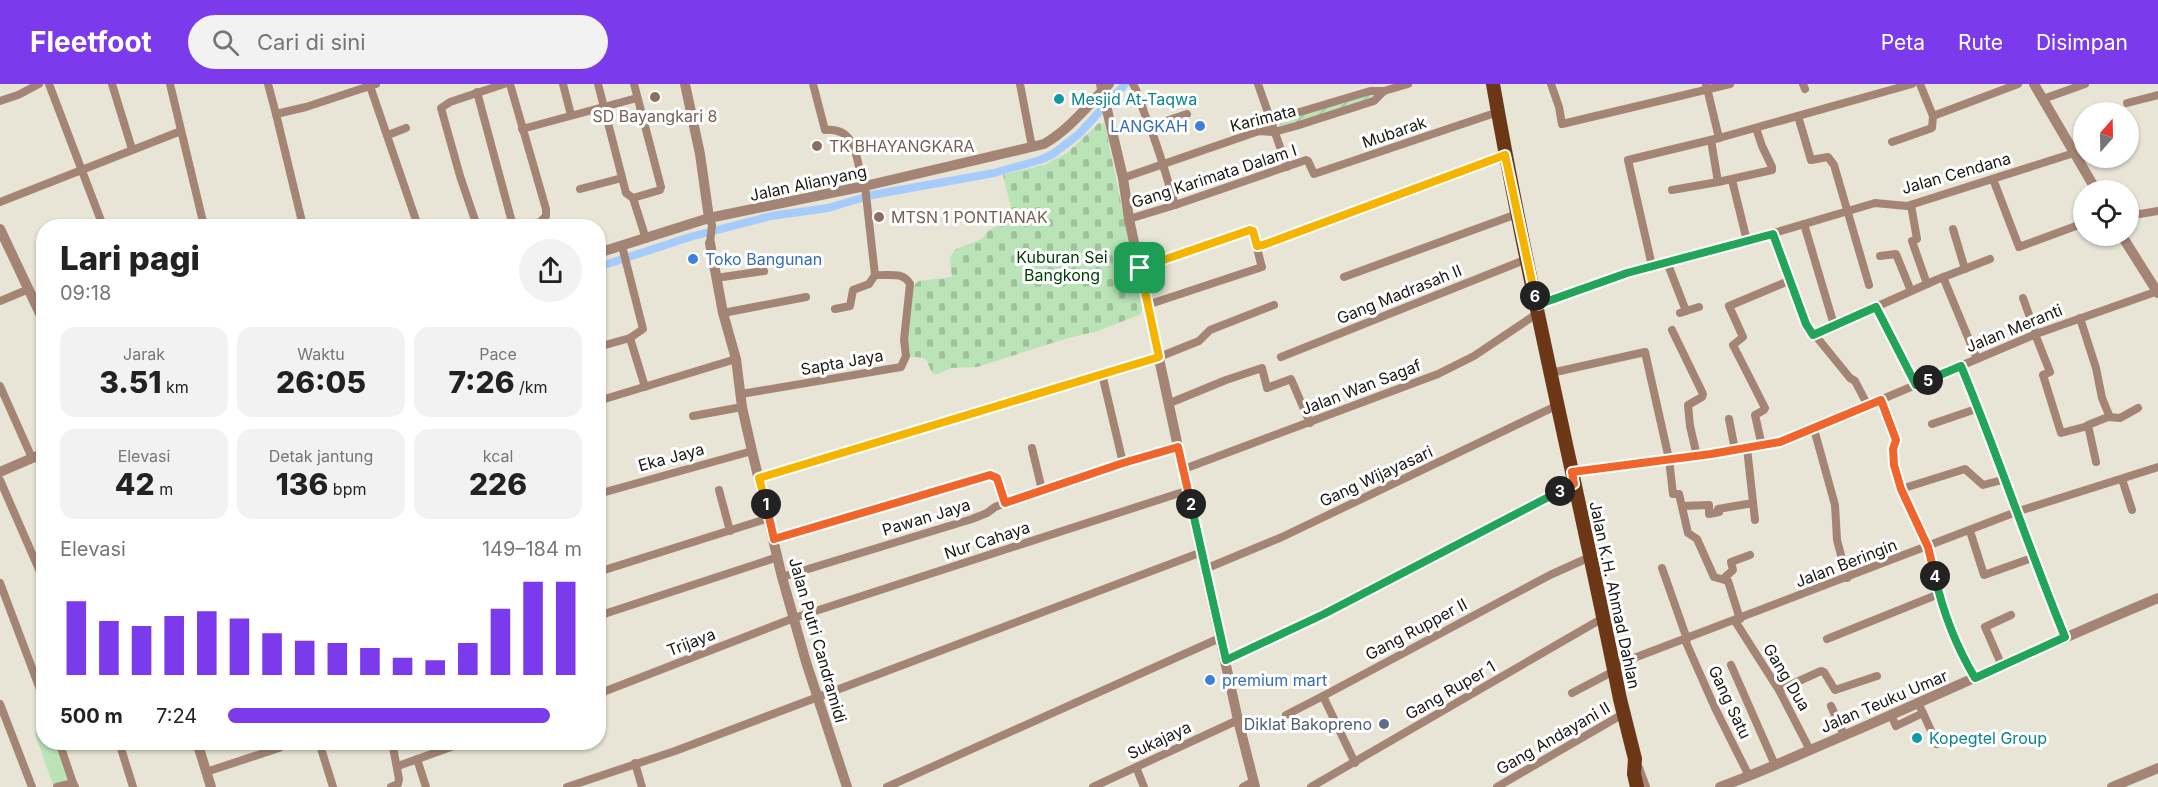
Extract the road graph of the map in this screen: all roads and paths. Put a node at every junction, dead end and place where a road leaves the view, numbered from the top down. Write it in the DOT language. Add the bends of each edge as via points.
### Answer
graph roads {
  1 [pos="39,84"];
  2 [pos="49,84"];
  3 [pos="112,84"];
  4 [pos="170,84"];
  5 [pos="268,84"];
  6 [pos="504,84"];
  7 [pos="510,84"];
  8 [pos="563,84"];
  9 [pos="598,84"];
  10 [pos="634,84"];
  11 [pos="685,84"];
  12 [pos="813,84"];
  13 [pos="1020,84"];
  14 [pos="1133,84"];
  15 [pos="1258,84"];
  16 [pos="1408,84"];
  17 [pos="1493,84"];
  18 [pos="1551,84"];
  19 [pos="1730,84"];
  20 [pos="1912,84"];
  21 [pos="1920,84"];
  22 [pos="2018,84"];
  23 [pos="2034,84"];
  24 [pos="2085,84"];
  25 [pos="367,86"];
  26 [pos="1706,86"];
  27 [pos="1104,88"];
  28 [pos="477,92"];
  29 [pos="1384,92"];
  30 [pos="2158,95"];
  31 [pos="637,98"];
  32 [pos="2043,99"];
  33 [pos="0,100"];
  34 [pos="2131,102"];
  35 [pos="604,106"];
  36 [pos="1498,112"];
  37 [pos="276,114"];
  38 [pos="1187,114"];
  39 [pos="571,115"];
  40 [pos="1798,116"];
  41 [pos="1933,116"];
  42 [pos="1270,121"];
  43 [pos="1151,126"];
  44 [pos="406,128"];
  45 [pos="1756,128"];
  46 [pos="522,129"];
  47 [pos="181,131"];
  48 [pos="1260,131"];
  49 [pos="1274,132"];
  50 [pos="388,135"];
  51 [pos="1715,139"];
  52 [pos="1892,142"];
  53 [pos="1032,147"];
  54 [pos="132,149"];
  55 [pos="2073,151"];
  56 [pos="2073,153"];
  57 [pos="1505,155"];
  58 [pos="1308,161"];
  59 [pos="1163,165"];
  60 [pos="1287,167"];
  61 [pos="81,170"];
  62 [pos="622,178"];
  63 [pos="1123,178"];
  64 [pos="1993,179"];
  65 [pos="1732,180"];
  66 [pos="1718,182"];
  67 [pos="580,189"];
  68 [pos="1672,190"];
  69 [pos="865,191"];
  70 [pos="633,198"];
  71 [pos="0,202"];
  72 [pos="1175,205"];
  73 [pos="1911,205"];
  74 [pos="1848,211"];
  75 [pos="2158,211"];
  76 [pos="1517,214"];
  77 [pos="2139,214"];
  78 [pos="100,219"];
  79 [pos="202,219"];
  80 [pos="301,219"];
  81 [pos="416,219"];
  82 [pos="475,219"];
  83 [pos="511,219"];
  84 [pos="543,219"];
  85 [pos="1129,219"];
  86 [pos="711,222"];
  87 [pos="1804,224"];
  88 [pos="2073,227"];
  89 [pos="0,229"];
  90 [pos="1953,229"];
  91 [pos="1773,234"];
  92 [pos="646,239"];
  93 [pos="1747,241"];
  94 [pos="710,243"];
  95 [pos="1257,246"];
  96 [pos="2128,246"];
  97 [pos="622,248"];
  98 [pos="606,251"];
  99 [pos="1884,254"];
  100 [pos="1527,259"];
  101 [pos="1990,259"];
  102 [pos="1667,262"];
  103 [pos="1652,266"];
  104 [pos="1140,268"];
  105 [pos="1965,269"];
  106 [pos="764,272"];
  107 [pos="875,275"];
  108 [pos="1344,277"];
  109 [pos="1942,277"];
  110 [pos="716,278"];
  111 [pos="1791,280"];
  112 [pos="1927,284"];
  113 [pos="1869,285"];
  114 [pos="29,289"];
  115 [pos="1911,291"];
  116 [pos="2158,292"];
  117 [pos="806,297"];
  118 [pos="2023,297"];
  119 [pos="0,301"];
  120 [pos="36,304"];
  121 [pos="1147,305"];
  122 [pos="1274,305"];
  123 [pos="1699,307"];
  124 [pos="1876,307"];
  125 [pos="834,309"];
  126 [pos="1537,309"];
  127 [pos="723,313"];
  128 [pos="2080,318"];
  129 [pos="1834,325"];
  130 [pos="1672,330"];
  131 [pos="2035,334"];
  132 [pos="1813,335"];
  133 [pos="630,338"];
  134 [pos="606,345"];
  135 [pos="1159,357"];
  136 [pos="1281,357"];
  137 [pos="736,359"];
  138 [pos="1977,359"];
  139 [pos="1961,366"];
  140 [pos="1551,373"];
  141 [pos="1102,374"];
  142 [pos="1916,385"];
  143 [pos="0,386"];
  144 [pos="645,387"];
  145 [pos="741,394"];
  146 [pos="606,399"];
  147 [pos="1881,400"];
  148 [pos="1170,403"];
  149 [pos="1558,405"];
  150 [pos="742,406"];
  151 [pos="1868,406"];
  152 [pos="1978,408"];
  153 [pos="2138,408"];
  154 [pos="693,416"];
  155 [pos="2108,417"];
  156 [pos="1729,419"];
  157 [pos="1310,423"];
  158 [pos="1932,424"];
  159 [pos="2088,426"];
  160 [pos="1814,429"];
  161 [pos="1762,446"];
  162 [pos="1178,447"];
  163 [pos="1032,448"];
  164 [pos="1747,448"];
  165 [pos="1735,450"];
  166 [pos="752,452"];
  167 [pos="36,456"];
  168 [pos="1697,456"];
  169 [pos="32,458"];
  170 [pos="1669,459"];
  171 [pos="2096,462"];
  172 [pos="1123,463"];
  173 [pos="2158,467"];
  174 [pos="1184,469"];
  175 [pos="0,472"];
  176 [pos="759,478"];
  177 [pos="1573,478"];
  178 [pos="2006,479"];
  179 [pos="2122,479"];
  180 [pos="0,480"];
  181 [pos="1901,489"];
  182 [pos="718,490"];
  183 [pos="1042,490"];
  184 [pos="1189,490"];
  185 [pos="606,492"];
  186 [pos="1005,503"];
  187 [pos="1753,503"];
  188 [pos="1682,506"];
  189 [pos="2132,510"];
  190 [pos="2016,513"];
  191 [pos="769,518"];
  192 [pos="1755,520"];
  193 [pos="730,531"];
  194 [pos="1970,531"];
  195 [pos="774,539"];
  196 [pos="1928,547"];
  197 [pos="1202,552"];
  198 [pos="1750,555"];
  199 [pos="778,557"];
  200 [pos="1590,557"];
  201 [pos="2032,558"];
  202 [pos="36,563"];
  203 [pos="1662,568"];
  204 [pos="1205,569"];
  205 [pos="606,570"];
  206 [pos="783,577"];
  207 [pos="1847,578"];
  208 [pos="1722,579"];
  209 [pos="0,583"];
  210 [pos="1939,594"];
  211 [pos="2158,598"];
  212 [pos="606,613"];
  213 [pos="2011,615"];
  214 [pos="794,618"];
  215 [pos="1603,618"];
  216 [pos="1738,620"];
  217 [pos="2065,637"];
  218 [pos="1220,638"];
  219 [pos="1686,639"];
  220 [pos="1827,639"];
  221 [pos="1226,660"];
  222 [pos="1731,665"];
  223 [pos="2002,666"];
  224 [pos="1614,669"];
  225 [pos="1877,676"];
  226 [pos="1975,678"];
  227 [pos="36,679"];
  228 [pos="1779,690"];
  229 [pos="606,691"];
  230 [pos="1572,693"];
  231 [pos="1323,696"];
  232 [pos="819,697"];
  233 [pos="1831,706"];
  234 [pos="1,707"];
  235 [pos="1921,708"];
  236 [pos="1623,714"];
  237 [pos="1286,715"];
  238 [pos="1238,720"];
  239 [pos="1844,735"];
  240 [pos="1937,744"];
  241 [pos="62,750"];
  242 [pos="121,750"];
  243 [pos="199,750"];
  244 [pos="270,750"];
  245 [pos="321,750"];
  246 [pos="394,750"];
  247 [pos="442,750"];
  248 [pos="1810,750"];
  249 [pos="417,759"];
  250 [pos="1635,759"];
  251 [pos="635,763"];
  252 [pos="1355,763"];
  253 [pos="1775,765"];
  254 [pos="398,766"];
  255 [pos="1136,767"];
  256 [pos="2158,768"];
  257 [pos="206,772"];
  258 [pos="1749,776"];
  259 [pos="1254,784"];
  260 [pos="74,785"];
  261 [pos="32,787"];
  262 [pos="57,787"];
  263 [pos="133,787"];
  264 [pos="210,787"];
  265 [pos="333,787"];
  266 [pos="391,787"];
  267 [pos="426,787"];
  268 [pos="567,787"];
  269 [pos="642,787"];
  270 [pos="847,787"];
  271 [pos="887,787"];
  272 [pos="1093,787"];
  273 [pos="1144,787"];
  274 [pos="1243,787"];
  275 [pos="1311,787"];
  276 [pos="1497,787"];
  277 [pos="1636,787"];
  278 [pos="1645,787"];
  279 [pos="1720,787"];
  280 [pos="2112,787"];
  1 -- 33 [label="street"];
  2 -- 61 [label="street"];
  3 -- 54 [label="street"];
  4 -- 47 [label="street"];
  5 -- 37 [label="street"];
  6 -- 28 [label="street"];
  7 -- 46 [label="street"];
  8 -- 39 [label="street"];
  9 -- 35 [label="street"];
  10 -- 31 [label="street"];
  11 -- 86 [label="street"];
  12 -- 69 [label="street" via="825,130 842,132 852,142"];
  13 -- 53 [label="street"];
  14 -- 43 [label="street"];
  15 -- 42 [label="street"];
  16 -- 29 [label="street, Karimata"];
  17 -- 36 [label="main road, Jalan K.H. Ahmad Dahlan"];
  18 -- 26 [label="street" via="1562,124"];
  19 -- 26 [label="street"];
  20 -- 40 [label="street"];
  21 -- 41 [label="street"];
  22 -- 41 [label="street"];
  23 -- 32 [label="street"];
  24 -- 32 [label="street"];
  25 -- 37 [label="street"];
  25 -- 50 [label="street"];
  26 -- 51 [label="street"];
  27 -- 53 [label="street, Jalan Alianyang" via="1053,139"];
  27 -- 63 [label="street"];
  28 -- 82 [label="street" via="441,108"];
  28 -- 83 [label="street"];
  29 -- 42 [label="street" via="1370,91"];
  29 -- 49 [label="street, Karimata" via="1374,101"];
  30 -- 34 [label="street"];
  31 -- 35 [label="street"];
  31 -- 70 [label="street" via="661,187"];
  32 -- 55 [label="street"];
  35 -- 39 [label="street"];
  35 -- 62 [label="street"];
  36 -- 57 [label="main road, Jalan K.H. Ahmad Dahlan"];
  36 -- 58 [label="street, Mubarak" via="1314,174"];
  37 -- 80 [label="street"];
  38 -- 43 [label="street"];
  39 -- 46 [label="street"];
  40 -- 45 [label="street"];
  40 -- 74 [label="street" via="1811,160 1828,157 1834,165"];
  41 -- 52 [label="street" via="1932,128"];
  42 -- 48 [label="street"];
  42 -- 49 [label="street"];
  43 -- 59 [label="street"];
  44 -- 50 [label="street"];
  45 -- 51 [label="street"];
  45 -- 65 [label="street" via="1772,169"];
  46 -- 84 [label="street" via="546,209"];
  47 -- 54 [label="street"];
  47 -- 79 [label="street"];
  48 -- 49 [label="street, Karimata"];
  48 -- 59 [label="street, Karimata"];
  49 -- 60 [label="street"];
  50 -- 81 [label="street"];
  51 -- 66 [label="street"];
  51 -- 103 [label="street" via="1629,160"];
  53 -- 69 [label="street, Jalan Alianyang"];
  54 -- 61 [label="street"];
  56 -- 64 [label="street, Jalan Cendana"];
  57 -- 76 [label="main road, Jalan K.H. Ahmad Dahlan"];
  57 -- 95 [label="street"];
  58 -- 60 [label="street, Gang Karimata Dalam I"];
  59 -- 63 [label="street, Karimata"];
  59 -- 72 [label="street"];
  60 -- 72 [label="street, Gang Karimata Dalam I"];
  61 -- 71 [label="street"];
  61 -- 78 [label="street"];
  62 -- 67 [label="street"];
  62 -- 70 [label="street" via="626,194"];
  63 -- 85 [label="street"];
  64 -- 73 [label="street, Jalan Cendana"];
  64 -- 88 [label="street" via="2019,247"];
  65 -- 66 [label="street"];
  65 -- 93 [label="street"];
  66 -- 68 [label="street"];
  69 -- 86 [label="street, Jalan Alianyang"];
  69 -- 107 [label="street"];
  70 -- 92 [label="street"];
  72 -- 85 [label="street, Gang Karimata Dalam I"];
  73 -- 74 [label="street, Jalan Cendana" via="1875,203"];
  73 -- 112 [label="street" via="1917,239 1912,241"];
  74 -- 87 [label="street, Jalan Cendana"];
  74 -- 113 [label="street"];
  75 -- 77 [label="street"];
  76 -- 100 [label="main road, Jalan K.H. Ahmad Dahlan"];
  76 -- 108 [label="street"];
  85 -- 104 [label="street"];
  86 -- 92 [label="street, Jalan Alianyang"];
  86 -- 94 [label="street, Jalan Putri Candramidi"];
  87 -- 91 [label="street, Jalan Cendana"];
  87 -- 129 [label="street"];
  89 -- 114 [label="street"];
  90 -- 105 [label="street"];
  91 -- 93 [label="street, Jalan Cendana"];
  91 -- 111 [label="street"];
  92 -- 97 [label="street, Jalan Alianyang"];
  93 -- 102 [label="street, Jalan Cendana"];
  94 -- 110 [label="street, Jalan Putri Candramidi"];
  95 -- 104 [label="street" via="1250,230"];
  95 -- 121 [label="street" via="1262,267"];
  96 -- 116 [label="street"];
  97 -- 98 [label="street, Jalan Alianyang"];
  97 -- 133 [label="street" via="644,327"];
  99 -- 115 [label="street" via="1896,254"];
  100 -- 126 [label="main road, Jalan K.H. Ahmad Dahlan"];
  100 -- 136 [label="street, Gang Madrasah II"];
  101 -- 105 [label="street"];
  102 -- 103 [label="street, Jalan Cendana"];
  102 -- 123 [label="street" via="1683,312"];
  103 -- 126 [label="street, Jalan Cendana"];
  104 -- 121 [label="street"];
  105 -- 109 [label="street"];
  106 -- 110 [label="street"];
  107 -- 125 [label="street" via="869,284 854,289 850,306"];
  107 -- 145 [label="street, Sapta Jaya" via="900,275 910,284 902,367"];
  109 -- 112 [label="street"];
  109 -- 138 [label="street"];
  110 -- 127 [label="street, Jalan Putri Candramidi"];
  111 -- 132 [label="street"];
  111 -- 161 [label="street" via="1729,306 1743,335 1733,345 1765,408 1755,415"];
  112 -- 115 [label="street"];
  114 -- 119 [label="street"];
  114 -- 120 [label="street"];
  115 -- 124 [label="street"];
  116 -- 128 [label="street, Jalan Meranti"];
  117 -- 127 [label="street"];
  118 -- 131 [label="street"];
  121 -- 135 [label="street"];
  122 -- 135 [label="street" via="1210,330 1199,342"];
  124 -- 129 [label="street"];
  124 -- 142 [label="street"];
  126 -- 140 [label="main road, Jalan K.H. Ahmad Dahlan"];
  126 -- 157 [label="street, Jalan Wan Sagaf" via="1474,356 1438,374"];
  127 -- 137 [label="street, Jalan Putri Candramidi"];
  128 -- 131 [label="street, Jalan Meranti"];
  128 -- 155 [label="street"];
  129 -- 132 [label="street"];
  130 -- 168 [label="street" via="1703,394 1688,405"];
  131 -- 138 [label="street, Jalan Meranti"];
  131 -- 159 [label="street" via="2050,372 2043,375 2061,433"];
  132 -- 151 [label="street" via="1855,381"];
  133 -- 134 [label="street"];
  133 -- 144 [label="street"];
  135 -- 141 [label="street"];
  135 -- 148 [label="street"];
  137 -- 144 [label="street"];
  137 -- 145 [label="street, Jalan Putri Candramidi"];
  138 -- 139 [label="street, Jalan Meranti"];
  139 -- 142 [label="street, Jalan Meranti"];
  139 -- 152 [label="street"];
  140 -- 149 [label="main road, Jalan K.H. Ahmad Dahlan"];
  140 -- 170 [label="street" via="1645,352"];
  141 -- 172 [label="street"];
  141 -- 176 [label="street"];
  142 -- 147 [label="street, Jalan Meranti"];
  143 -- 169 [label="street"];
  144 -- 146 [label="street"];
  145 -- 150 [label="street, Jalan Putri Candramidi"];
  147 -- 151 [label="street, Jalan Meranti"];
  147 -- 181 [label="street" via="1896,440 1894,465"];
  148 -- 157 [label="street" via="1262,368 1267,388 1291,380"];
  148 -- 162 [label="street"];
  149 -- 177 [label="main road, Jalan K.H. Ahmad Dahlan"];
  149 -- 204 [label="street, Gang Wijayasari" via="1282,537"];
  150 -- 154 [label="street"];
  150 -- 166 [label="street, Jalan Putri Candramidi"];
  151 -- 160 [label="street, Jalan Meranti"];
  152 -- 158 [label="street"];
  152 -- 178 [label="street"];
  153 -- 155 [label="street" via="2120,418"];
  155 -- 159 [label="street"];
  156 -- 165 [label="street"];
  157 -- 174 [label="street, Jalan Wan Sagaf"];
  159 -- 171 [label="street"];
  160 -- 161 [label="street, Jalan Meranti"];
  160 -- 207 [label="street" via="1835,505 1837,540"];
  161 -- 164 [label="street, Jalan Meranti"];
  162 -- 172 [label="street, Pawan Jaya"];
  162 -- 174 [label="street"];
  163 -- 183 [label="street"];
  164 -- 165 [label="street, Jalan Meranti"];
  164 -- 187 [label="street"];
  165 -- 168 [label="street, Jalan Meranti"];
  166 -- 176 [label="street, Jalan Putri Candramidi"];
  166 -- 185 [label="street, Eka Jaya"];
  167 -- 169 [label="street"];
  168 -- 170 [label="street, Jalan Meranti"];
  169 -- 175 [label="street"];
  170 -- 177 [label="street, Jalan Meranti"];
  170 -- 188 [label="street" via="1673,494 1679,494"];
  172 -- 183 [label="street, Pawan Jaya"];
  173 -- 179 [label="street, Jalan Beringin"];
  174 -- 184 [label="street"];
  176 -- 191 [label="street, Jalan Putri Candramidi"];
  177 -- 200 [label="main road, Jalan K.H. Ahmad Dahlan"];
  177 -- 221 [label="street, Jalan Meranti" via="1324,614"];
  178 -- 181 [label="street" via="1983,485 1965,469"];
  178 -- 190 [label="street"];
  179 -- 189 [label="street"];
  179 -- 190 [label="street, Jalan Beringin"];
  180 -- 202 [label="street"];
  181 -- 196 [label="street"];
  182 -- 193 [label="street"];
  183 -- 186 [label="street, Pawan Jaya"];
  184 -- 197 [label="street"];
  184 -- 214 [label="street, Nur Cahaya"];
  186 -- 195 [label="street" via="997,478 990,475"];
  186 -- 206 [label="street, Pawan Jaya" via="972,519"];
  187 -- 188 [label="street" via="1709,514 1709,505"];
  187 -- 192 [label="street"];
  188 -- 208 [label="street" via="1688,533 1697,539 1714,577"];
  190 -- 194 [label="street, Jalan Beringin"];
  190 -- 201 [label="street"];
  191 -- 193 [label="street"];
  191 -- 195 [label="street, Jalan Putri Candramidi"];
  193 -- 205 [label="street"];
  194 -- 196 [label="street, Jalan Beringin"];
  194 -- 201 [label="street" via="1984,575"];
  195 -- 199 [label="street, Jalan Putri Candramidi"];
  196 -- 207 [label="street, Jalan Beringin"];
  196 -- 210 [label="street"];
  197 -- 204 [label="street"];
  197 -- 232 [label="street"];
  198 -- 208 [label="street" via="1731,562 1733,570"];
  199 -- 206 [label="street, Jalan Putri Candramidi"];
  199 -- 212 [label="street"];
  200 -- 215 [label="main road, Jalan K.H. Ahmad Dahlan"];
  200 -- 231 [label="street, Gang Rupper II"];
  201 -- 217 [label="street"];
  203 -- 219 [label="street, Gang Satu"];
  204 -- 218 [label="street"];
  206 -- 214 [label="street, Jalan Putri Candramidi"];
  207 -- 216 [label="street, Jalan Beringin"];
  208 -- 216 [label="street, Gang Dua" via="1728,581"];
  209 -- 227 [label="street"];
  210 -- 220 [label="street"];
  210 -- 226 [label="street" via="1951,633"];
  211 -- 217 [label="street, Jalan Teuku Umar"];
  213 -- 223 [label="street" via="1986,626"];
  214 -- 229 [label="street, Trijaya"];
  214 -- 232 [label="street, Jalan Putri Candramidi"];
  215 -- 224 [label="main road, Jalan K.H. Ahmad Dahlan"];
  215 -- 252 [label="street, Gang Ruper 1"];
  216 -- 219 [label="street, Jalan Beringin"];
  216 -- 228 [label="street, Gang Dua"];
  217 -- 223 [label="street, Jalan Teuku Umar"];
  218 -- 221 [label="street"];
  218 -- 271 [label="street"];
  219 -- 224 [label="street, Jalan Beringin"];
  219 -- 258 [label="street, Gang Satu"];
  221 -- 238 [label="street"];
  222 -- 253 [label="street"];
  223 -- 226 [label="street, Jalan Teuku Umar"];
  224 -- 230 [label="street, Jalan Beringin"];
  224 -- 236 [label="main road, Jalan K.H. Ahmad Dahlan"];
  225 -- 228 [label="street" via="1836,690 1821,671"];
  226 -- 235 [label="street, Jalan Teuku Umar"];
  228 -- 248 [label="street, Gang Dua"];
  231 -- 237 [label="street, Gang Rupper II"];
  231 -- 252 [label="street"];
  232 -- 251 [label="street"];
  232 -- 270 [label="street, Jalan Putri Candramidi"];
  233 -- 239 [label="street"];
  234 -- 261 [label="street"];
  235 -- 239 [label="street, Jalan Teuku Umar" via="1891,715"];
  235 -- 240 [label="street"];
  236 -- 250 [label="main road, Jalan K.H. Ahmad Dahlan"];
  236 -- 276 [label="street, Gang Andayani II"];
  238 -- 255 [label="street, Sukajaya"];
  238 -- 259 [label="street"];
  239 -- 248 [label="street, Jalan Teuku Umar"];
  241 -- 260 [label="street"];
  242 -- 263 [label="street"];
  243 -- 257 [label="street"];
  244 -- 257 [label="street"];
  245 -- 265 [label="street"];
  246 -- 254 [label="street"];
  247 -- 249 [label="street"];
  248 -- 253 [label="street, Jalan Teuku Umar"];
  249 -- 254 [label="street"];
  249 -- 267 [label="street"];
  250 -- 277 [label="main road, Jalan K.H. Ahmad Dahlan"];
  250 -- 278 [label="street"];
  251 -- 268 [label="street"];
  251 -- 269 [label="street"];
  252 -- 275 [label="street, Gang Ruper 1"];
  253 -- 258 [label="street, Jalan Teuku Umar"];
  254 -- 266 [label="street" via="399,781"];
  255 -- 272 [label="street, Sukajaya"];
  255 -- 273 [label="street"];
  256 -- 280 [label="street"];
  257 -- 264 [label="street"];
  258 -- 279 [label="street, Jalan Teuku Umar"];
  259 -- 274 [label="street"];
  260 -- 262 [label="street"];
}
